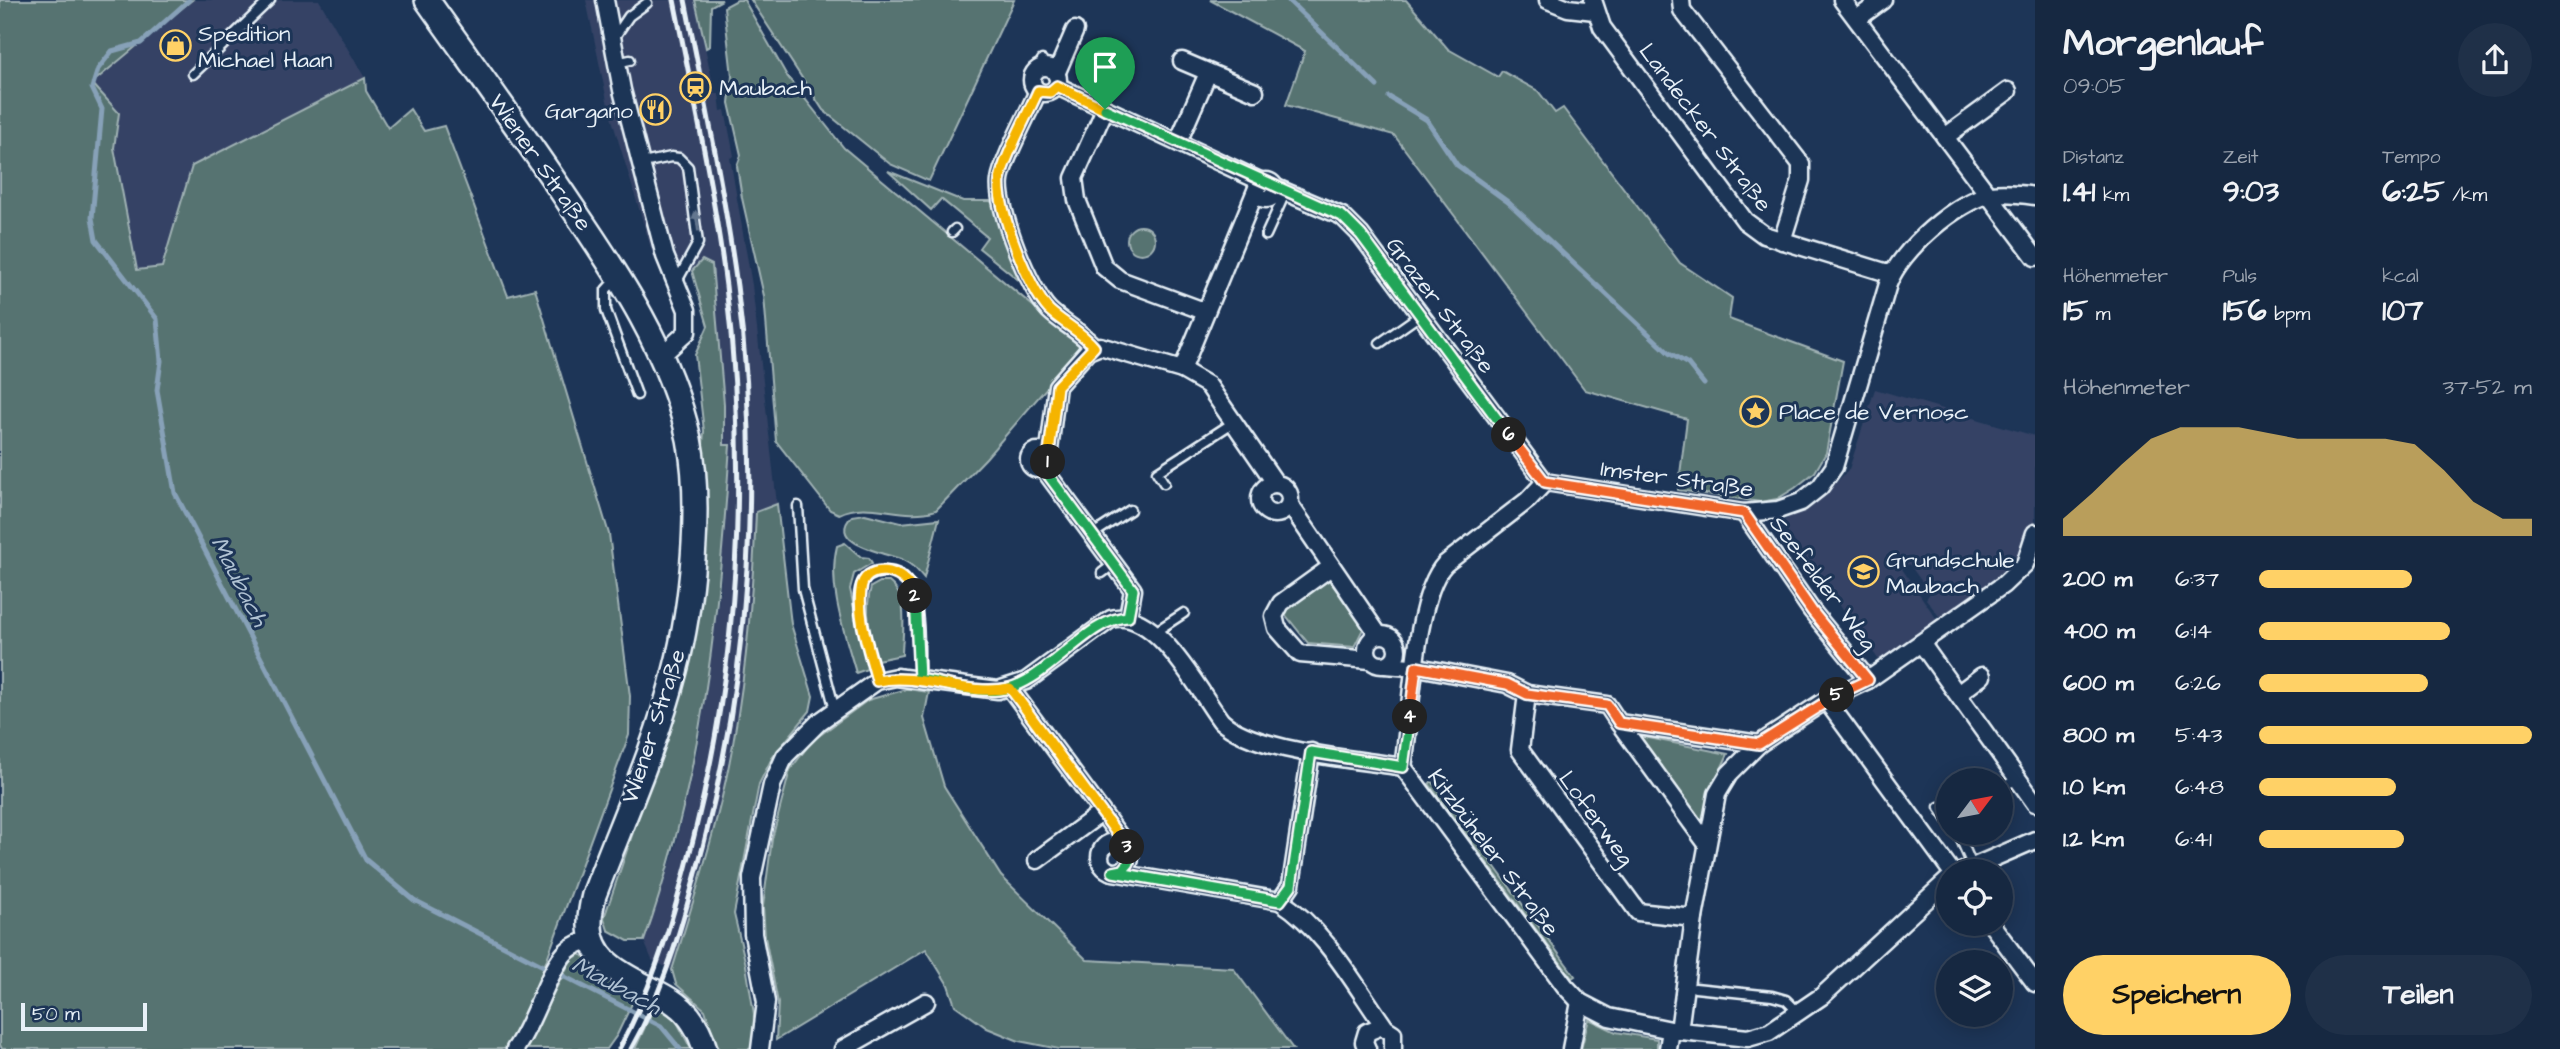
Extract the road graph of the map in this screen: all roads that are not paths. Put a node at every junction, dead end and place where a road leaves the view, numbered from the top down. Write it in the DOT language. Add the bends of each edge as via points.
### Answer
graph roads {
  1 [pos="270,0"];
  2 [pos="427,0"];
  3 [pos="605,0"];
  4 [pos="1548,0"];
  5 [pos="1681,0"];
  6 [pos="1842,0"];
  7 [pos="1882,0"];
  8 [pos="647,3"];
  9 [pos="1594,6"];
  10 [pos="1857,19"];
  11 [pos="1075,30"];
  12 [pos="612,40"];
  13 [pos="1181,61"];
  14 [pos="1049,72"];
  15 [pos="193,74"];
  16 [pos="1208,74"];
  17 [pos="1038,91"];
  18 [pos="2008,91"];
  19 [pos="1255,92"];
  20 [pos="1105,109"];
  21 [pos="1945,136"];
  22 [pos="1178,142"];
  23 [pos="643,163"];
  24 [pos="1270,187"];
  25 [pos="1989,194"];
  26 [pos="2035,196"];
  27 [pos="1266,235"];
  28 [pos="1782,241"];
  29 [pos="2035,257"];
  30 [pos="1891,274"];
  31 [pos="619,276"];
  32 [pos="676,283"];
  33 [pos="1204,311"];
  34 [pos="1420,315"];
  35 [pos="1380,343"];
  36 [pos="1094,347"];
  37 [pos="661,356"];
  38 [pos="1182,370"];
  39 [pos="637,395"];
  40 [pos="1234,422"];
  41 [pos="1545,482"];
  42 [pos="1164,483"];
  43 [pos="1276,484"];
  44 [pos="1290,505"];
  45 [pos="798,506"];
  46 [pos="1130,510"];
  47 [pos="1744,513"];
  48 [pos="2035,533"];
  49 [pos="1093,534"];
  50 [pos="1331,567"];
  51 [pos="1184,612"];
  52 [pos="1128,617"];
  53 [pos="1155,632"];
  54 [pos="1378,635"];
  55 [pos="1920,643"];
  56 [pos="1378,662"];
  57 [pos="1416,667"];
  58 [pos="1982,676"];
  59 [pos="919,679"];
  60 [pos="1868,680"];
  61 [pos="877,681"];
  62 [pos="1010,688"];
  63 [pos="1527,694"];
  64 [pos="1958,694"];
  65 [pos="1826,700"];
  66 [pos="835,710"];
  67 [pos="1619,723"];
  68 [pos="1759,744"];
  69 [pos="1311,752"];
  70 [pos="1403,767"];
  71 [pos="2018,779"];
  72 [pos="2013,782"];
  73 [pos="2035,803"];
  74 [pos="1101,813"];
  75 [pos="2035,840"];
  76 [pos="1707,844"];
  77 [pos="1126,845"];
  78 [pos="1942,859"];
  79 [pos="1988,859"];
  80 [pos="1037,860"];
  81 [pos="1113,872"];
  82 [pos="1936,891"];
  83 [pos="1280,901"];
  84 [pos="1694,918"];
  85 [pos="2000,936"];
  86 [pos="592,939"];
  87 [pos="2035,984"];
  88 [pos="1695,988"];
  89 [pos="926,1002"];
  90 [pos="1580,1002"];
  91 [pos="1799,1013"];
  92 [pos="1384,1026"];
  93 [pos="1675,1031"];
  94 [pos="519,1043"];
  95 [pos="1749,1044"];
  96 [pos="1394,1048"];
  97 [pos="705,1049"];
  98 [pos="760,1049"];
  99 [pos="843,1049"];
  100 [pos="1367,1049"];
  101 [pos="1571,1049"];
  102 [pos="1668,1049"];
  1 -- 15 [label="lane"];
  2 -- 31 [label="street, Wiener Straße"];
  3 -- 12 [label="street"];
  4 -- 9 [label="street" via="1568,8"];
  5 -- 28 [label="street" via="1682,10 1801,164 1801,180"];
  6 -- 10 [label="street"];
  7 -- 10 [label="street"];
  8 -- 12 [label="lane" via="629,16"];
  9 -- 28 [label="street, Landecker Straße" via="1602,27 1745,221"];
  10 -- 21 [label="street"];
  11 -- 14 [label="street"];
  12 -- 23 [label="street" via="623,61"];
  13 -- 16 [label="street"];
  14 -- 17 [label="street" via="1050,92"];
  14 -- 17 [label="street" via="1033,75 1032,84"];
  14 -- 20 [label="street, Grazer Straße" via="1076,100"];
  16 -- 19 [label="street"];
  16 -- 22 [label="street"];
  17 -- 36 [label="street" via="999,179 1004,212 1048,309 1082,332"];
  18 -- 21 [label="street"];
  20 -- 22 [label="street, Grazer Straße"];
  20 -- 33 [label="street" via="1074,178 1104,267 1120,280"];
  21 -- 25 [label="street"];
  22 -- 24 [label="street, Grazer Straße"];
  23 -- 32 [label="street"];
  32 -- 23 [label="lane, one-way" via="698,243 688,167 671,157"];
  24 -- 27 [label="lane"];
  24 -- 33 [label="street"];
  24 -- 34 [label="street, Grazer Straße" via="1342,216"];
  25 -- 26 [label="street"];
  25 -- 29 [label="street"];
  25 -- 30 [label="street, Imster Straße" via="1930,230"];
  28 -- 30 [label="street, Landecker Straße"];
  30 -- 47 [label="street, Imster Straße" via="1827,479 1790,506"];
  31 -- 37 [label="street, Wiener Straße"];
  31 -- 39 [label="lane" via="606,290 606,310"];
  32 -- 37 [label="street" via="687,310 687,332"];
  33 -- 38 [label="street" via="1190,336"];
  34 -- 35 [label="lane"];
  34 -- 41 [label="street, Grazer Straße"];
  36 -- 38 [label="street"];
  36 -- 49 [label="street" via="1057,386 1045,463"];
  37 -- 86 [label="street, Wiener Straße" via="692,456 693,533 686,620 669,693 594,895 589,923"];
  38 -- 40 [label="street" via="1208,385"];
  40 -- 42 [label="lane" via="1157,472"];
  40 -- 43 [label="street"];
  41 -- 47 [label="street, Imster Straße"];
  41 -- 57 [label="street" via="1436,573"];
  43 -- 44 [label="street" via="1289,491"];
  43 -- 44 [label="street" via="1260,495 1264,510 1278,514"];
  44 -- 50 [label="street"];
  45 -- 66 [label="lane" via="803,589"];
  46 -- 49 [label="lane"];
  47 -- 60 [label="street, Seefelder Weg"];
  48 -- 55 [label="street" via="2025,564 2016,575"];
  49 -- 52 [label="street" via="1108,569 1133,590"];
  50 -- 54 [label="street"];
  50 -- 56 [label="street" via="1281,603 1274,616 1277,628 1300,654"];
  51 -- 53 [label="lane"];
  52 -- 53 [label="street, Kitzbüheler Straße"];
  52 -- 62 [label="street" via="1111,620"];
  53 -- 69 [label="street, Kitzbüheler Straße" via="1232,732"];
  54 -- 56 [label="street" via="1367,645"];
  54 -- 56 [label="street" via="1388,635 1397,646 1393,660"];
  55 -- 60 [label="street"];
  55 -- 64 [label="street"];
  56 -- 57 [label="street"];
  57 -- 63 [label="street" via="1507,684"];
  57 -- 70 [label="street"];
  58 -- 64 [label="street"];
  59 -- 61 [label="street"];
  59 -- 61 [label="lane" via="915,597 911,583 891,571 869,576 861,585 860,604"];
  59 -- 62 [label="street" via="950,689"];
  60 -- 65 [label="street"];
  61 -- 66 [label="street"];
  62 -- 74 [label="street"];
  63 -- 67 [label="street" via="1607,705"];
  63 -- 84 [label="street, Loferweg" via="1520,750 1638,912"];
  64 -- 71 [label="street"];
  65 -- 68 [label="street"];
  65 -- 78 [label="street"];
  66 -- 98 [label="street" via="785,755 772,785 760,837 751,912 766,1002"];
  67 -- 68 [label="street"];
  67 -- 76 [label="street"];
  68 -- 76 [label="street" via="1729,774 1717,794"];
  69 -- 70 [label="street, Kitzbüheler Straße"];
  69 -- 83 [label="street" via="1291,886"];
  70 -- 90 [label="street, Kitzbüheler Straße"];
  71 -- 72 [label="lane"];
  71 -- 73 [label="street"];
  74 -- 77 [label="street"];
  74 -- 80 [label="street"];
  75 -- 79 [label="street"];
  76 -- 84 [label="street"];
  77 -- 81 [label="street" via="1129,863"];
  77 -- 81 [label="street" via="1111,842 1100,852 1104,867"];
  81 -- 83 [label="street"];
  82 -- 91 [label="street, Kitzbüheler Straße"];
  83 -- 92 [label="street" via="1315,930"];
  84 -- 93 [label="street"];
  85 -- 87 [label="street"];
  86 -- 94 [label="street" via="575,945 561,958"];
  86 -- 97 [label="street" via="610,966 681,1009 696,1025"];
  88 -- 91 [label="lane" via="1772,996 1786,1000"];
  89 -- 99 [label="street"];
  90 -- 93 [label="street, Kitzbüheler Straße" via="1609,1017"];
  90 -- 101 [label="street"];
  91 -- 95 [label="street, Kitzbüheler Straße"];
  92 -- 96 [label="street" via="1393,1033"];
  92 -- 100 [label="street" via="1367,1032"];
  93 -- 95 [label="street, Kitzbüheler Straße"];
  93 -- 102 [label="street"];
}
